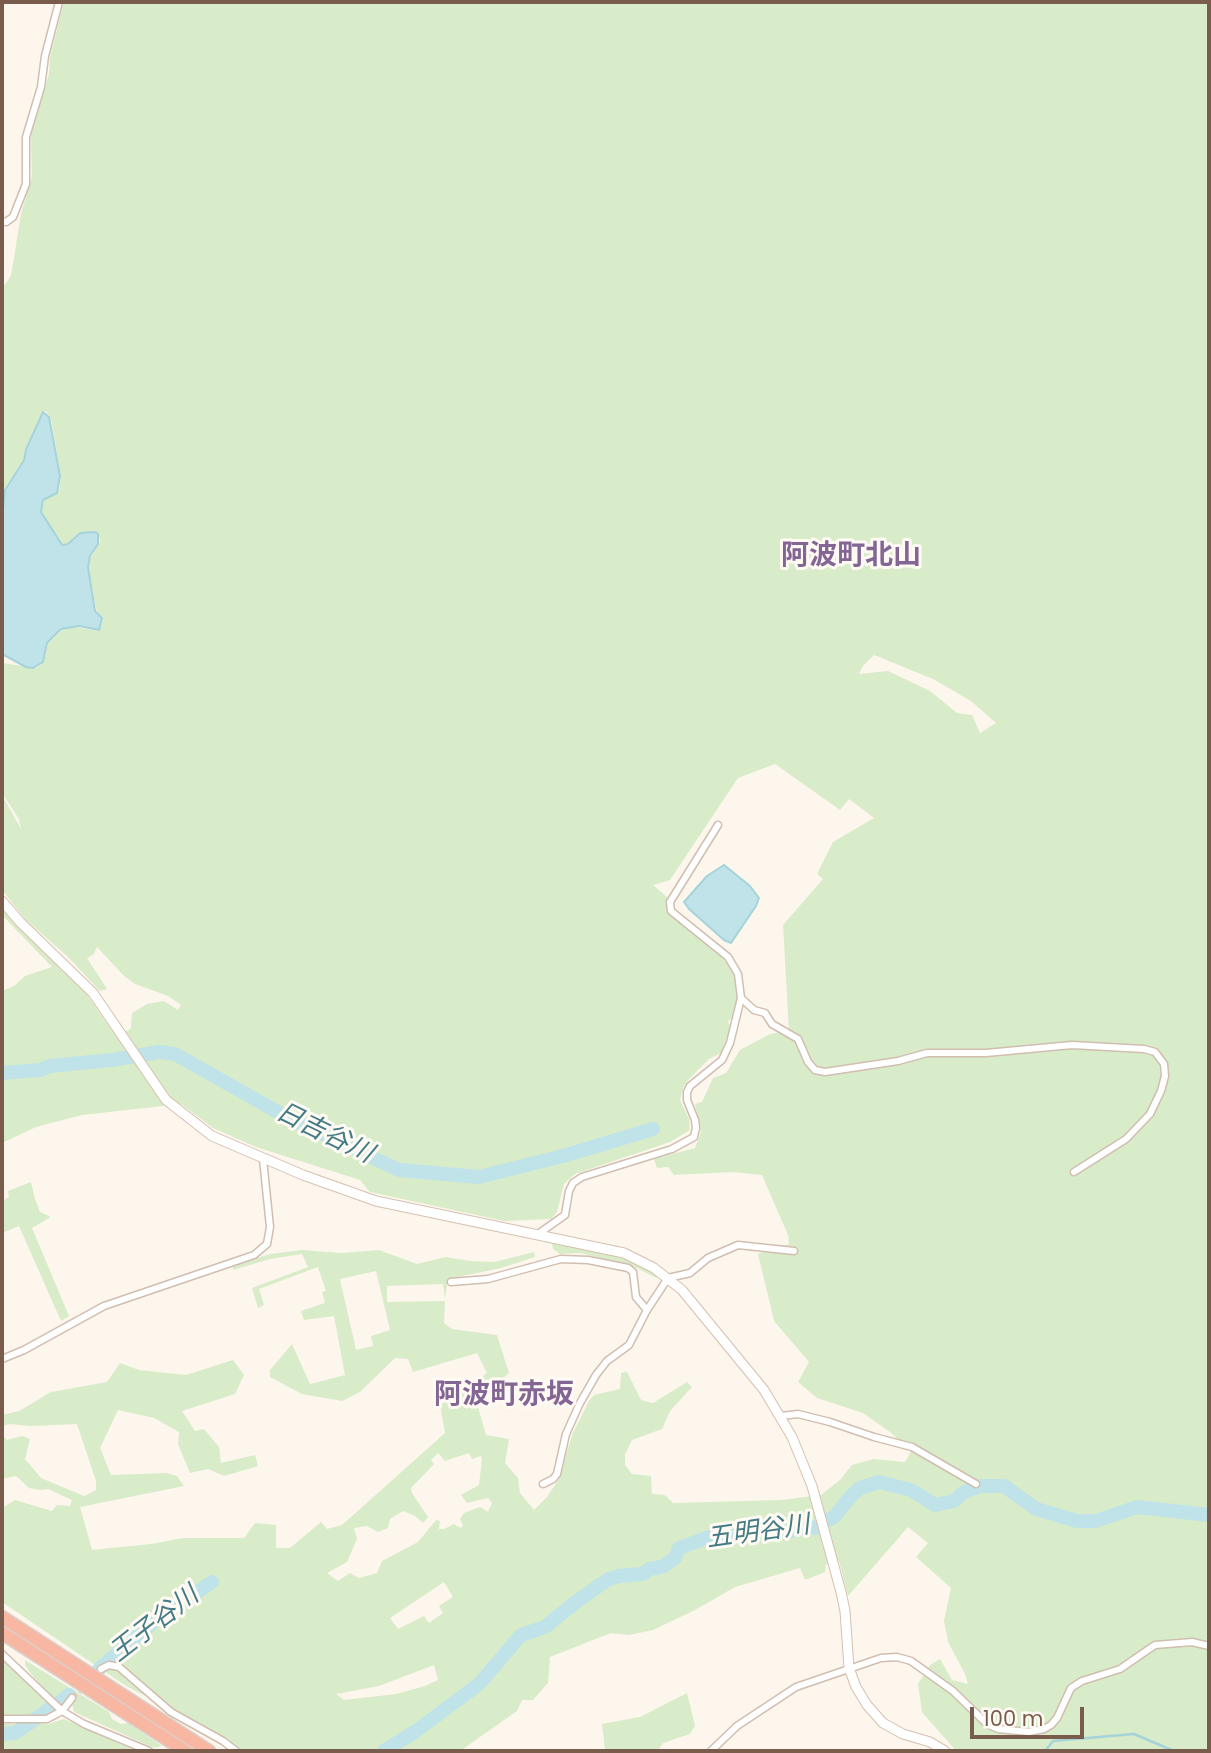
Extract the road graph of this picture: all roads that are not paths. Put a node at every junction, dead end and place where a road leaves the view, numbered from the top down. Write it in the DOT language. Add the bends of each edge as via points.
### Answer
graph roads {
  1 [pos="60,2"];
  2 [pos="2,221"];
  3 [pos="718,825"];
  4 [pos="2,901"];
  5 [pos="741,998"];
  6 [pos="263,1158"];
  7 [pos="1074,1172"];
  8 [pos="538,1234"];
  9 [pos="794,1251"];
  10 [pos="668,1278"];
  11 [pos="451,1282"];
  12 [pos="647,1310"];
  13 [pos="2,1359"];
  14 [pos="781,1416"];
  15 [pos="543,1484"];
  16 [pos="976,1484"];
  17 [pos="2,1617"];
  18 [pos="2,1633"];
  19 [pos="1209,1646"];
  20 [pos="2,1654"];
  21 [pos="849,1668"];
  22 [pos="101,1669"];
  23 [pos="72,1698"];
  24 [pos="62,1712"];
  25 [pos="2,1719"];
  26 [pos="149,1751"];
  27 [pos="185,1751"];
  28 [pos="209,1751"];
  29 [pos="236,1751"];
  30 [pos="711,1751"];
  31 [pos="945,1751"];
  1 -- 2 [label="street" via="26,137 26,184 13,217"];
  3 -- 5 [label="street" via="670,902 671,911 728,957 738,974"];
  4 -- 6 [label="street" via="93,993 166,1100 212,1136"];
  5 -- 7 [label="street" via="792,1034 803,1046 808,1062 825,1072 927,1053 986,1054 1072,1045 1155,1052 1164,1064 1165,1076 1150,1114 1126,1139"];
  5 -- 8 [label="street" via="722,1060 687,1092 695,1120 694,1137 672,1149 582,1177 569,1191 565,1215"];
  6 -- 8 [label="street" via="376,1201"];
  6 -- 13 [label="street" via="270,1227 267,1244 254,1255 104,1306"];
  8 -- 10 [label="street" via="624,1253"];
  9 -- 10 [label="street" via="738,1245 708,1258 690,1273"];
  10 -- 12 [label="street"];
  10 -- 14 [label="street" via="707,1317"];
  11 -- 12 [label="street" via="488,1279 561,1259 588,1260 633,1272 636,1297"];
  12 -- 15 [label="street" via="629,1345 596,1375 566,1434 557,1474"];
  14 -- 16 [label="street" via="798,1414 912,1447"];
  14 -- 21 [label="street" via="803,1462 834,1563 845,1611"];
  17 -- 28 [label="highway"];
  18 -- 27 [label="highway"];
  19 -- 21 [label="street" via="1184,1642 1155,1645 1120,1668 1071,1688 1051,1725 1029,1732 987,1724 953,1691 911,1661 881,1658"];
  20 -- 24 [label="street"];
  21 -- 30 [label="street" via="796,1687 737,1726"];
  21 -- 31 [label="street" via="867,1705 883,1723"];
  22 -- 29 [label="street" via="119,1667 171,1712"];
  23 -- 24 [label="street"];
  24 -- 25 [label="street" via="47,1719"];
  24 -- 26 [label="street"];
}
